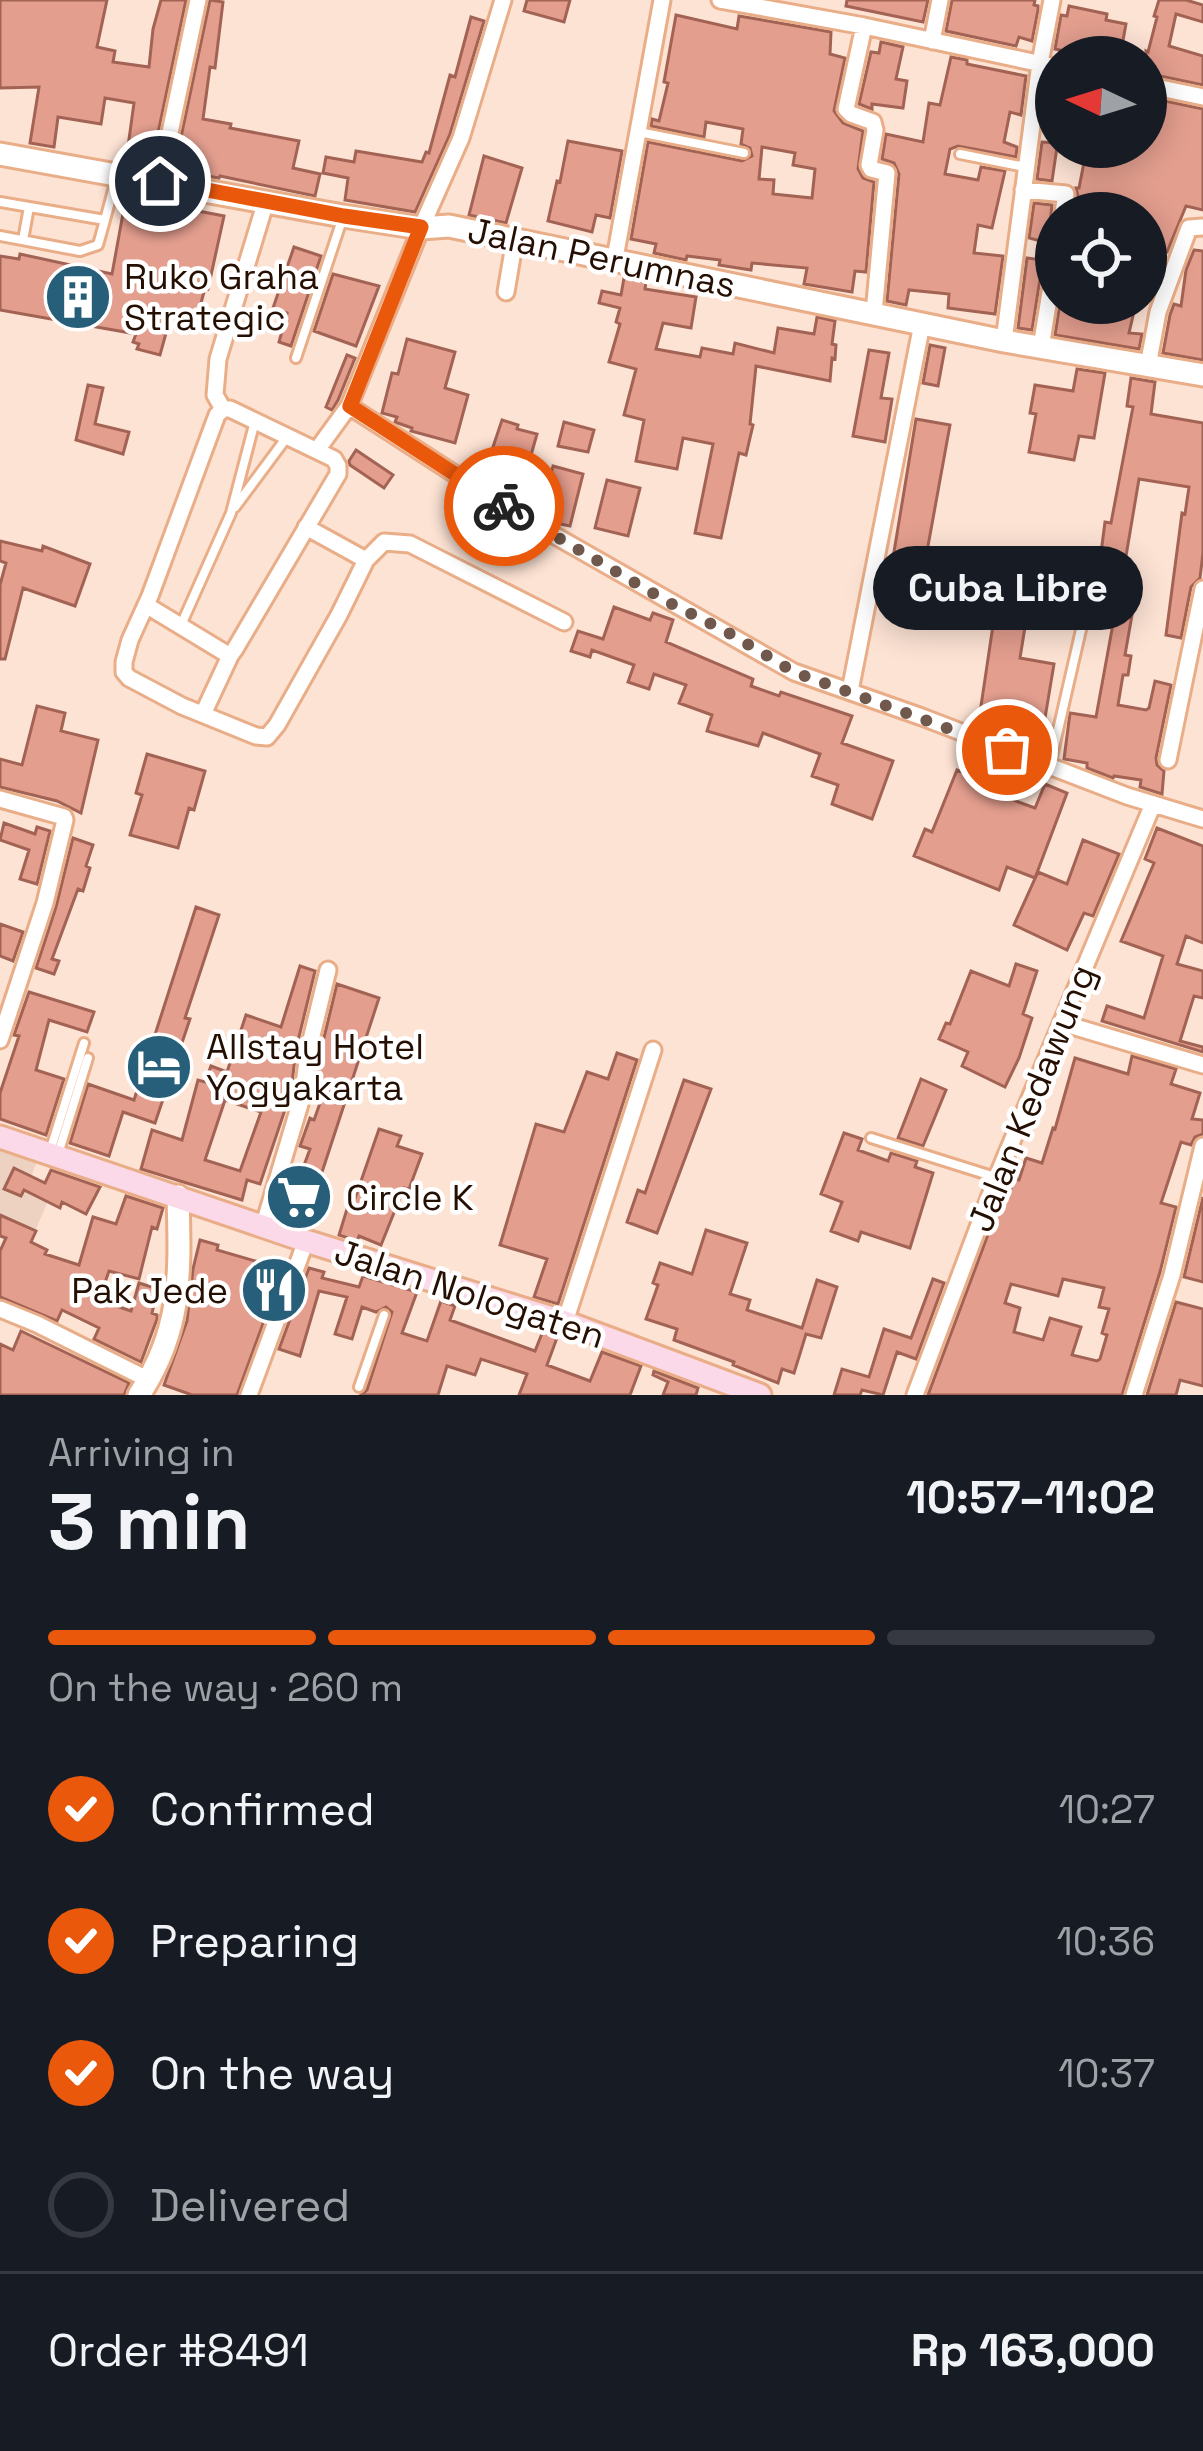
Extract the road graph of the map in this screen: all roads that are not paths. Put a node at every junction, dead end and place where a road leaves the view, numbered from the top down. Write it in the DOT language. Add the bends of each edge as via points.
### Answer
graph roads {
  1 [pos="198,0"];
  2 [pos="502,0"];
  3 [pos="662,0"];
  4 [pos="720,0"];
  5 [pos="940,0"];
  6 [pos="1052,0"];
  7 [pos="864,26"];
  8 [pos="1050,36"];
  9 [pos="932,40"];
  10 [pos="1035,62"];
  11 [pos="1167,90"];
  12 [pos="1203,97"];
  13 [pos="1035,126"];
  14 [pos="638,132"];
  15 [pos="744,153"];
  16 [pos="0,154"];
  17 [pos="960,154"];
  18 [pos="1026,168"];
  19 [pos="117,173"];
  20 [pos="160,181"];
  21 [pos="1023,190"];
  22 [pos="1044,192"];
  23 [pos="266,200"];
  24 [pos="0,202"];
  25 [pos="29,207"];
  26 [pos="344,216"];
  27 [pos="105,220"];
  28 [pos="421,227"];
  29 [pos="1203,227"];
  30 [pos="0,236"];
  31 [pos="515,239"];
  32 [pos="23,240"];
  33 [pos="615,258"];
  34 [pos="506,292"];
  35 [pos="874,313"];
  36 [pos="922,324"];
  37 [pos="1045,324"];
  38 [pos="1004,341"];
  39 [pos="1041,347"];
  40 [pos="296,358"];
  41 [pos="1148,366"];
  42 [pos="1203,375"];
  43 [pos="350,406"];
  44 [pos="223,410"];
  45 [pos="255,421"];
  46 [pos="287,437"];
  47 [pos="316,450"];
  48 [pos="231,513"];
  49 [pos="306,527"];
  50 [pos="366,560"];
  51 [pos="1203,590"];
  52 [pos="146,605"];
  53 [pos="1083,621"];
  54 [pos="564,622"];
  55 [pos="181,626"];
  56 [pos="230,656"];
  57 [pos="850,691"];
  58 [pos="203,714"];
  59 [pos="1168,760"];
  60 [pos="1049,766"];
  61 [pos="0,799"];
  62 [pos="1153,804"];
  63 [pos="1203,819"];
  64 [pos="328,970"];
  65 [pos="1062,1023"];
  66 [pos="0,1040"];
  67 [pos="84,1043"];
  68 [pos="652,1050"];
  69 [pos="88,1058"];
  70 [pos="1203,1065"];
  71 [pos="0,1137"];
  72 [pos="871,1138"];
  73 [pos="1203,1146"];
  74 [pos="54,1155"];
  75 [pos="997,1177"];
  76 [pos="178,1196"];
  77 [pos="264,1225"];
  78 [pos="306,1240"];
  79 [pos="0,1310"];
  80 [pos="384,1315"];
  81 [pos="565,1322"];
  82 [pos="359,1387"];
  83 [pos="144,1388"];
  84 [pos="721,1388"];
  85 [pos="249,1395"];
  86 [pos="760,1395"];
  87 [pos="915,1395"];
  88 [pos="1134,1395"];
  1 -- 20 [label="street"];
  2 -- 28 [label="street" via="460,138"];
  3 -- 14 [label="street"];
  4 -- 7 [label="street"];
  5 -- 9 [label="street"];
  6 -- 8 [label="street"];
  7 -- 9 [label="street"];
  7 -- 35 [label="street" via="846,110 873,122 868,165 887,173"];
  9 -- 10 [label="street"];
  11 -- 12 [label="street"];
  13 -- 18 [label="street"];
  14 -- 15 [label="lane"];
  14 -- 33 [label="street"];
  16 -- 19 [label="street, Jalan Perumnas"];
  17 -- 18 [label="lane"];
  18 -- 21 [label="street"];
  19 -- 20 [label="street, Jalan Perumnas"];
  19 -- 27 [label="lane"];
  20 -- 23 [label="street, Jalan Perumnas"];
  21 -- 22 [label="street"];
  21 -- 38 [label="street"];
  23 -- 26 [label="street, Jalan Perumnas"];
  23 -- 44 [label="street" via="218,359 215,395"];
  24 -- 25 [label="lane"];
  25 -- 27 [label="lane"];
  25 -- 32 [label="lane"];
  26 -- 28 [label="street, Jalan Perumnas"];
  26 -- 40 [label="lane"];
  27 -- 32 [label="lane" via="98,244 80,251"];
  28 -- 31 [label="street, Jalan Perumnas"];
  28 -- 43 [label="street"];
  29 -- 41 [label="street" via="1189,228 1158,311"];
  30 -- 32 [label="lane"];
  31 -- 33 [label="street, Jalan Perumnas"];
  31 -- 34 [label="street"];
  33 -- 35 [label="street, Jalan Perumnas"];
  35 -- 36 [label="street, Jalan Perumnas"];
  36 -- 38 [label="street, Jalan Perumnas"];
  36 -- 57 [label="street"];
  37 -- 39 [label="street"];
  38 -- 39 [label="street, Jalan Perumnas"];
  39 -- 41 [label="street, Jalan Perumnas"];
  41 -- 42 [label="street, Jalan Perumnas"];
  43 -- 47 [label="street"];
  43 -- 57 [label="street" via="668,602 794,672"];
  44 -- 45 [label="street"];
  44 -- 52 [label="street"];
  45 -- 46 [label="street"];
  45 -- 48 [label="lane"];
  46 -- 47 [label="street"];
  46 -- 48 [label="lane"];
  47 -- 49 [label="street" via="334,459 338,474"];
  48 -- 55 [label="lane"];
  49 -- 50 [label="street"];
  49 -- 56 [label="street"];
  50 -- 54 [label="street" via="384,542 410,544"];
  50 -- 58 [label="street" via="269,735"];
  51 -- 59 [label="street"];
  52 -- 55 [label="street"];
  52 -- 58 [label="street" via="125,674"];
  53 -- 60 [label="lane"];
  55 -- 56 [label="street"];
  56 -- 58 [label="street"];
  57 -- 60 [label="street"];
  60 -- 62 [label="street"];
  61 -- 66 [label="street" via="64,817"];
  62 -- 63 [label="street"];
  62 -- 65 [label="street, Jalan Kedawung"];
  64 -- 77 [label="street"];
  65 -- 70 [label="street"];
  65 -- 75 [label="street, Jalan Kedawung"];
  67 -- 74 [label="lane"];
  68 -- 81 [label="street"];
  69 -- 74 [label="lane"];
  71 -- 74 [label="main road, Jalan Nologaten"];
  72 -- 75 [label="lane"];
  73 -- 88 [label="street"];
  74 -- 76 [label="main road, Jalan Nologaten"];
  75 -- 87 [label="street, Jalan Kedawung"];
  76 -- 77 [label="main road, Jalan Nologaten"];
  76 -- 83 [label="street" via="178,1292"];
  77 -- 78 [label="main road, Jalan Nologaten"];
  78 -- 81 [label="main road, Jalan Nologaten" via="398,1276"];
  78 -- 85 [label="street"];
  79 -- 83 [label="street"];
  80 -- 82 [label="lane"];
  81 -- 84 [label="main road, Jalan Nologaten"];
  84 -- 86 [label="main road, Jalan Nologaten"];
}
